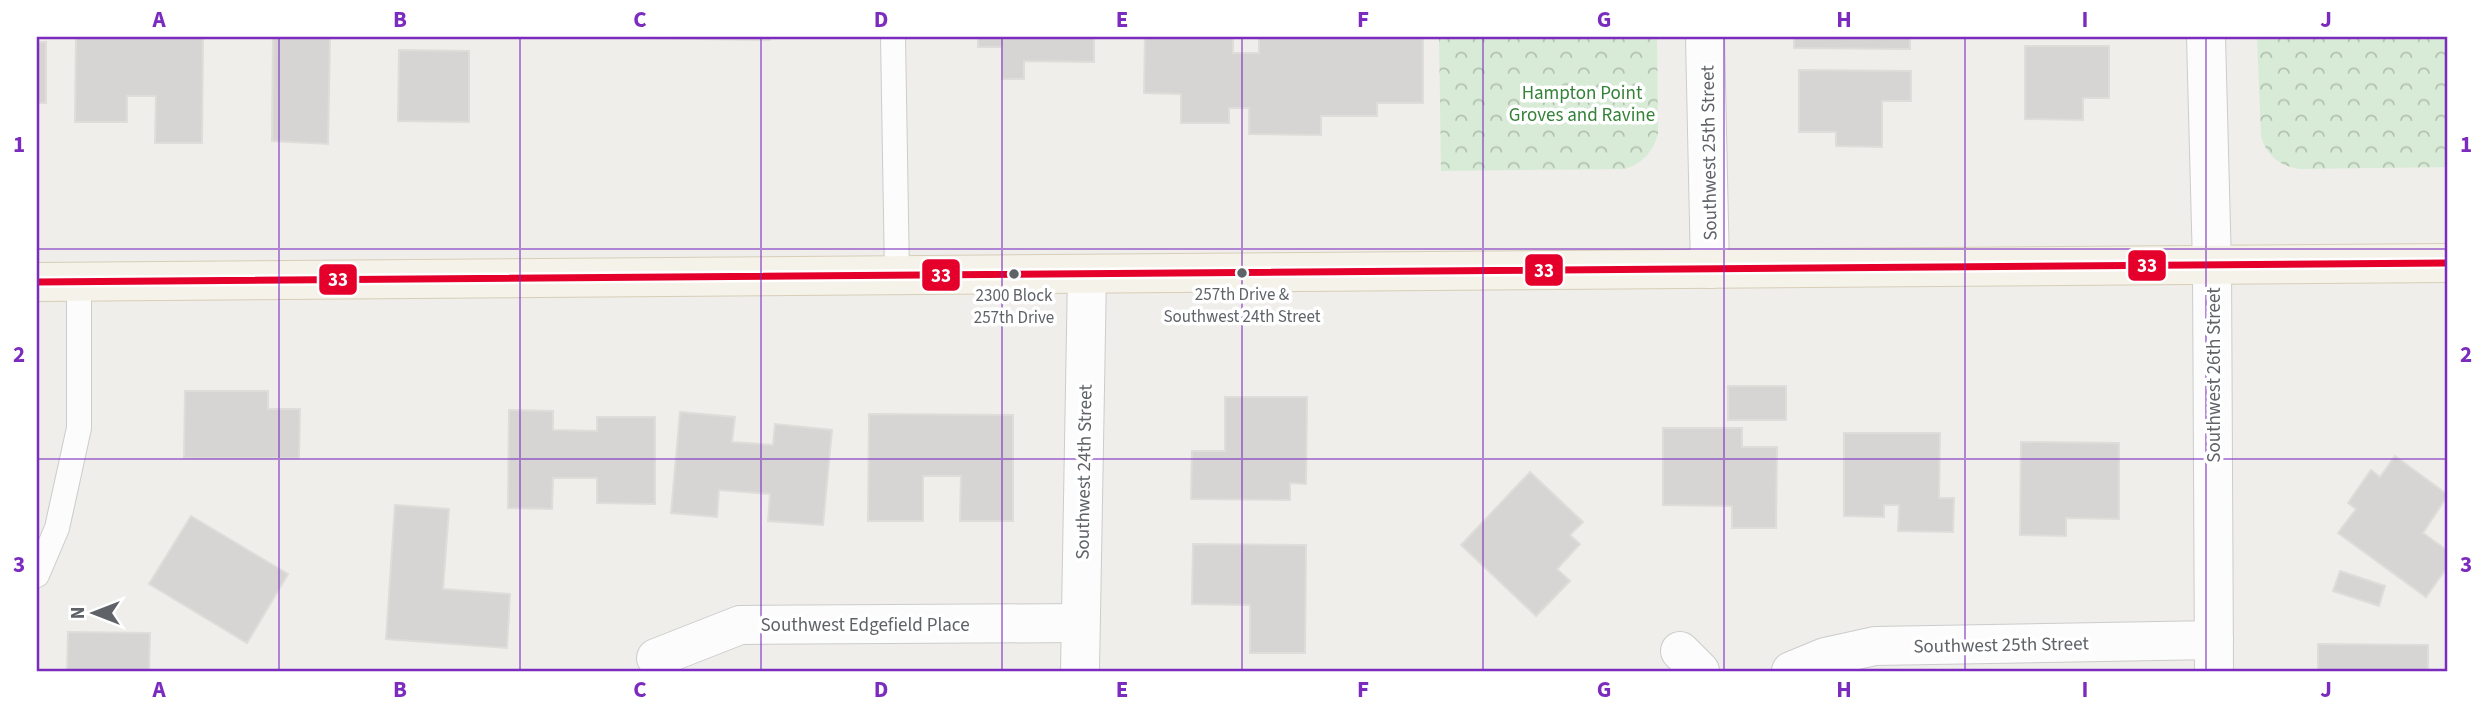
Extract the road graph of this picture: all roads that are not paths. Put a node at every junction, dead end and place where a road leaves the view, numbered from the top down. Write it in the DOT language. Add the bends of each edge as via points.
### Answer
graph roads {
  1 [pos="892,37"];
  2 [pos="1705,37"];
  3 [pos="2206,37"];
  4 [pos="2448,264"];
  5 [pos="2212,265"];
  6 [pos="1710,269"];
  7 [pos="1087,274"];
  8 [pos="897,275"];
  9 [pos="79,281"];
  10 [pos="37,282"];
  11 [pos="37,575"];
  12 [pos="1080,623"];
  13 [pos="2214,656"];
  14 [pos="656,658"];
  15 [pos="1080,671"];
  16 [pos="1791,671"];
  1 -- 8 [label="lane"];
  2 -- 6 [label="street, Southwest 25th Street"];
  3 -- 5 [label="street, Southwest 26th Street"];
  4 -- 5 [label="main road"];
  5 -- 6 [label="main road"];
  5 -- 13 [label="street, Southwest 26th Street"];
  6 -- 7 [label="main road"];
  7 -- 8 [label="main road"];
  7 -- 12 [label="street, Southwest 24th Street"];
  8 -- 9 [label="main road"];
  9 -- 10 [label="main road"];
  9 -- 11 [label="lane" via="79,428 57,528"];
  12 -- 14 [label="street, Southwest Edgefield Place" via="740,625"];
  12 -- 15 [label="street, Southwest 24th Street"];
  13 -- 16 [label="street, Southwest 25th Street" via="1875,646 1825,657"];
}
